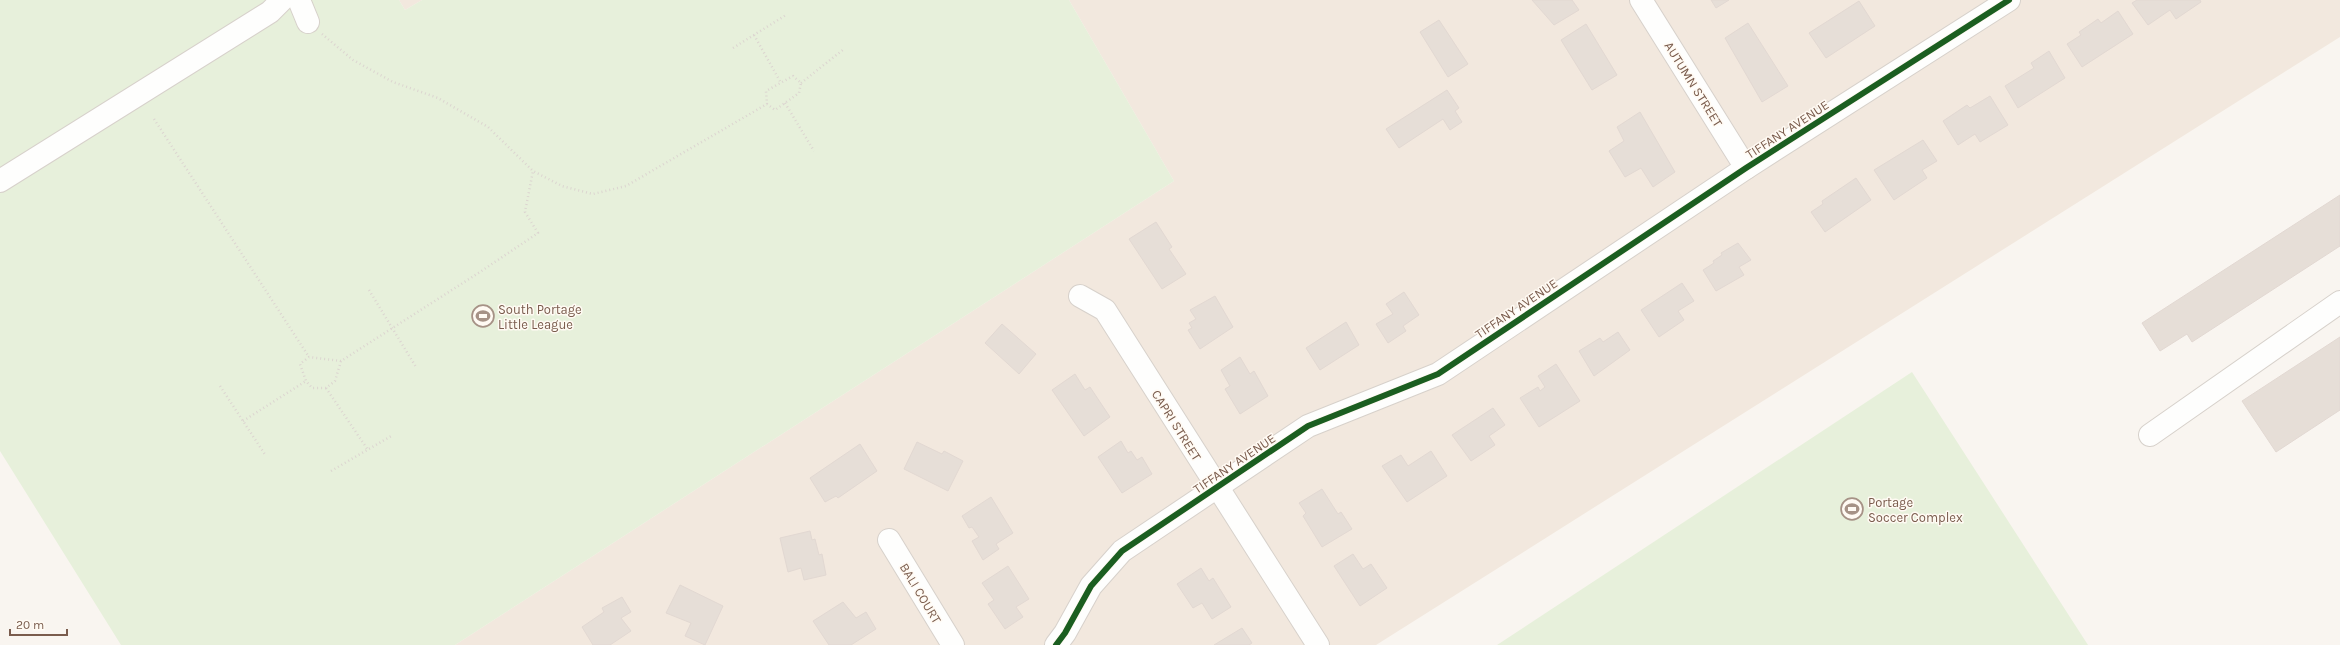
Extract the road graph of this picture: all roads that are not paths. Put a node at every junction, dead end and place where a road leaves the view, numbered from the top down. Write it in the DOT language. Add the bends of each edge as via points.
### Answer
graph roads {
  1 [pos="282,0"];
  2 [pos="298,0"];
  3 [pos="1641,0"];
  4 [pos="2009,0"];
  5 [pos="308,22"];
  6 [pos="1746,168"];
  7 [pos="0,181"];
  8 [pos="1080,296"];
  9 [pos="2340,302"];
  10 [pos="2150,434"];
  11 [pos="1217,488"];
  12 [pos="889,540"];
  13 [pos="953,645"];
  14 [pos="1056,645"];
  15 [pos="1318,645"];
  1 -- 7 [label="street" via="270,12"];
  2 -- 5 [label="street"];
  3 -- 6 [label="street, AUTUMN STREET"];
  4 -- 6 [label="street, TIFFANY AVENUE"];
  6 -- 11 [label="street, TIFFANY AVENUE" via="1438,374 1308,426"];
  8 -- 11 [label="street, CAPRI STREET" via="1105,310"];
  9 -- 10 [label="street"];
  11 -- 14 [label="street, TIFFANY AVENUE" via="1122,551 1091,586"];
  11 -- 15 [label="street, CAPRI STREET"];
  12 -- 13 [label="street, BALI COURT"];
}
